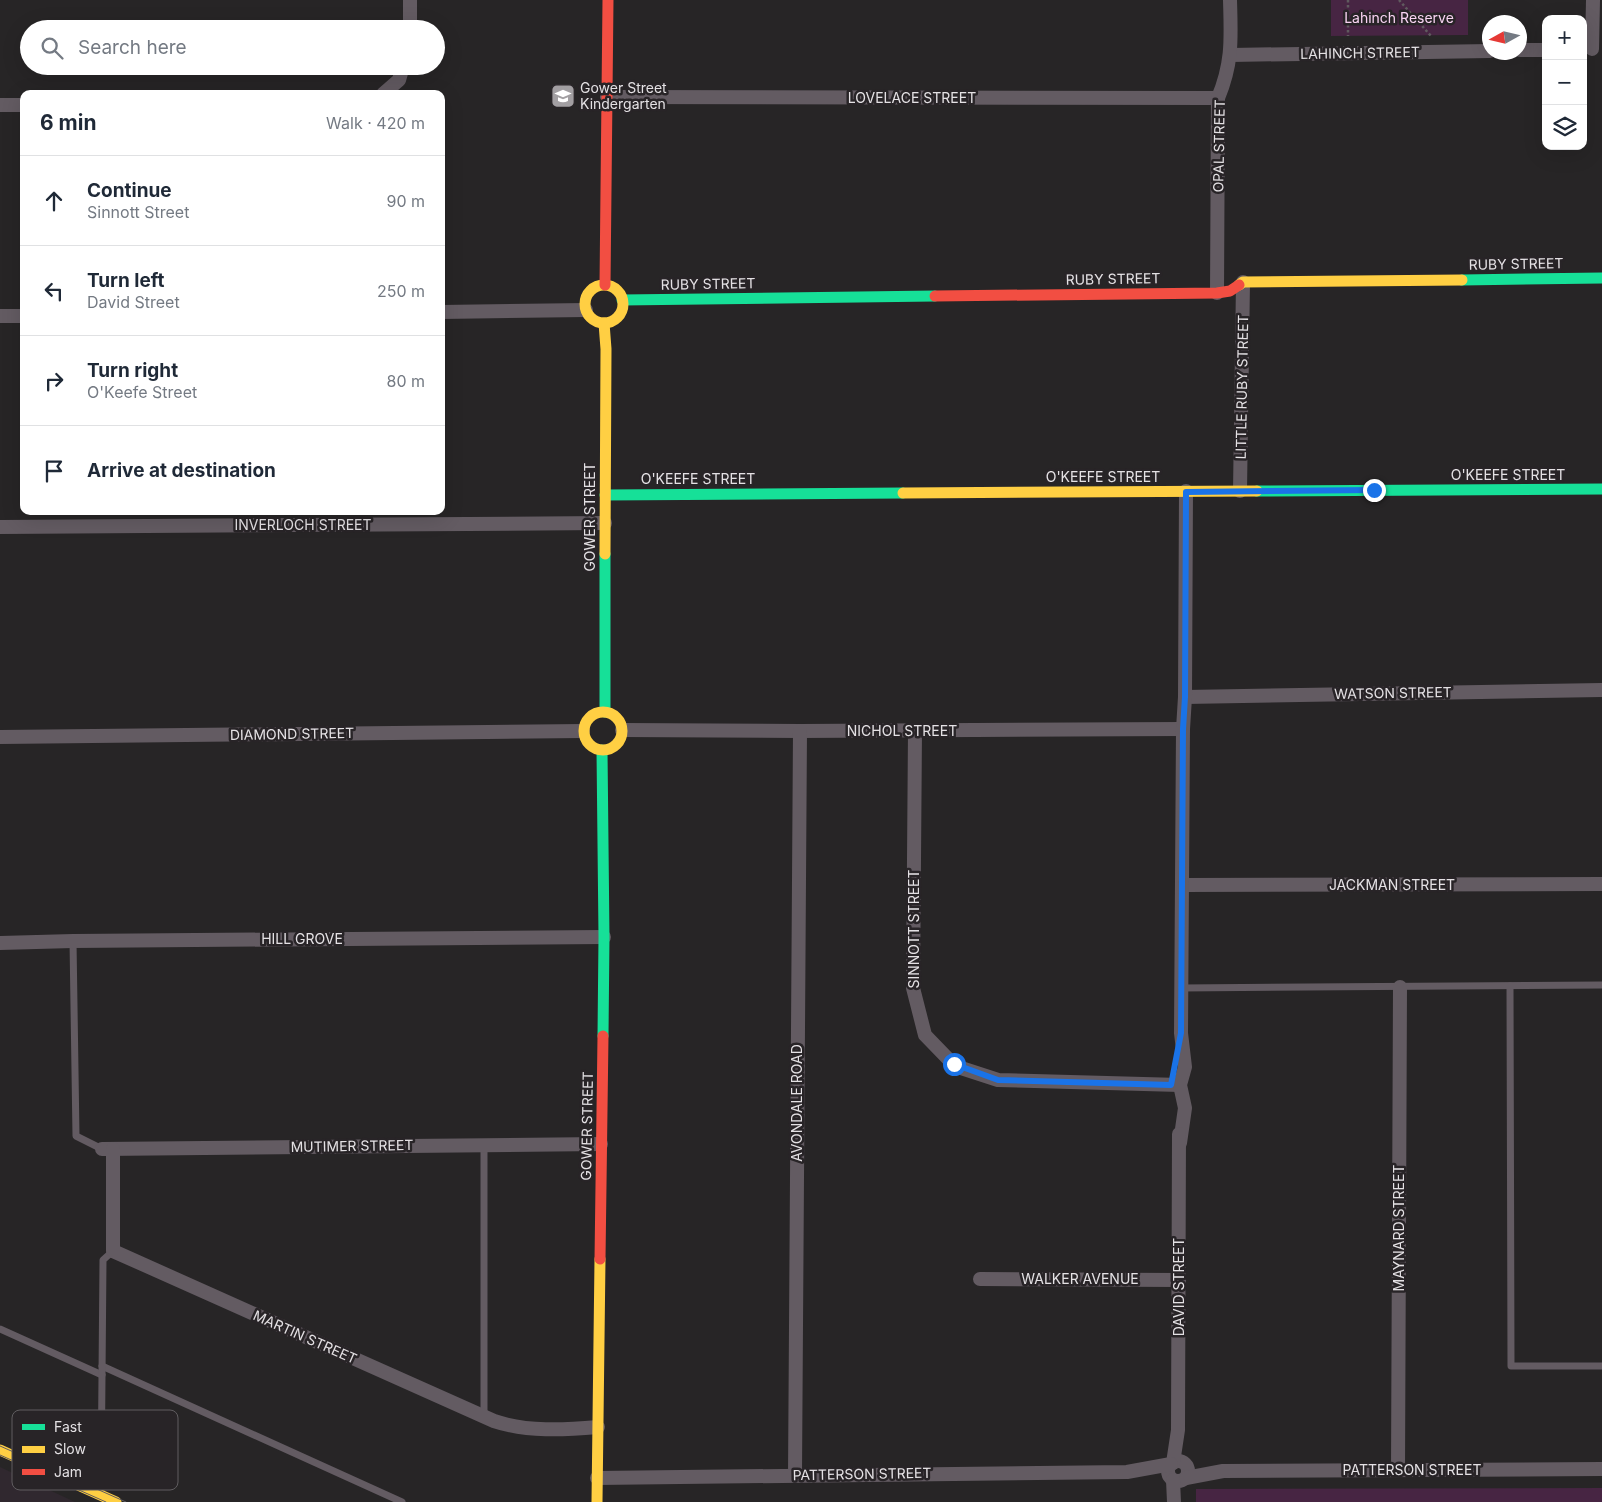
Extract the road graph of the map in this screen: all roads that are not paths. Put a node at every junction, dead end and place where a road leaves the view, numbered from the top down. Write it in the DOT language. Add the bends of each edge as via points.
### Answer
graph roads {
  1 [pos="410,0"];
  2 [pos="608,0"];
  3 [pos="1230,0"];
  4 [pos="1593,0"];
  5 [pos="410,20"];
  6 [pos="1593,49"];
  7 [pos="1527,50"];
  8 [pos="1542,50"];
  9 [pos="1482,51"];
  10 [pos="1231,55"];
  11 [pos="400,75"];
  12 [pos="388,90"];
  13 [pos="607,97"];
  14 [pos="1218,98"];
  15 [pos="0,105"];
  16 [pos="20,105"];
  17 [pos="1602,278"];
  18 [pos="1243,282"];
  19 [pos="605,285"];
  20 [pos="1217,293"];
  21 [pos="622,300"];
  22 [pos="586,310"];
  23 [pos="445,312"];
  24 [pos="0,316"];
  25 [pos="20,316"];
  26 [pos="604,323"];
  27 [pos="1602,489"];
  28 [pos="1240,491"];
  29 [pos="1186,492"];
  30 [pos="605,494"];
  31 [pos="605,523"];
  32 [pos="0,527"];
  33 [pos="1602,690"];
  34 [pos="1185,697"];
  35 [pos="605,712"];
  36 [pos="1183,729"];
  37 [pos="622,730"];
  38 [pos="583,731"];
  39 [pos="800,731"];
  40 [pos="915,731"];
  41 [pos="0,737"];
  42 [pos="602,750"];
  43 [pos="1602,884"];
  44 [pos="1182,885"];
  45 [pos="604,937"];
  46 [pos="73,941"];
  47 [pos="0,943"];
  48 [pos="1602,985"];
  49 [pos="1510,986"];
  50 [pos="1400,987"];
  51 [pos="1182,988"];
  52 [pos="1176,1085"];
  53 [pos="602,1144"];
  54 [pos="484,1145"];
  55 [pos="108,1149"];
  56 [pos="113,1251"];
  57 [pos="980,1279"];
  58 [pos="1179,1280"];
  59 [pos="0,1329"];
  60 [pos="102,1366"];
  61 [pos="1602,1366"];
  62 [pos="102,1375"];
  63 [pos="102,1410"];
  64 [pos="484,1416"];
  65 [pos="598,1427"];
  66 [pos="0,1450"];
  67 [pos="12,1455"];
  68 [pos="1602,1469"];
  69 [pos="1398,1470"];
  70 [pos="1179,1471"];
  71 [pos="795,1475"];
  72 [pos="597,1478"];
  73 [pos="90,1490"];
  74 [pos="101,1490"];
  75 [pos="101,1495"];
  76 [pos="116,1502"];
  77 [pos="402,1502"];
  78 [pos="597,1502"];
  79 [pos="1174,1502"];
  80 [pos="1182,1502"];
  1 -- 5 [label="street"];
  2 -- 13 [label="street"];
  3 -- 10 [label="street, OPAL STREET"];
  4 -- 6 [label="street"];
  7 -- 8 [label="street"];
  9 -- 10 [label="street, LAHINCH STREET"];
  10 -- 14 [label="street, OPAL STREET"];
  11 -- 12 [label="street"];
  13 -- 14 [label="street, LOVELACE STREET"];
  13 -- 19 [label="street"];
  14 -- 20 [label="street, OPAL STREET"];
  15 -- 16 [label="street"];
  17 -- 18 [label="street, RUBY STREET"];
  18 -- 20 [label="street, RUBY STREET" via="1230,291"];
  18 -- 28 [label="street, LITTLE RUBY STREET"];
  19 -- 21 [label="street" via="616,290"];
  19 -- 22 [label="street" via="598,286 587,296"];
  20 -- 21 [label="street, RUBY STREET"];
  21 -- 26 [label="street" via="623,306 616,318"];
  22 -- 23 [label="street"];
  22 -- 26 [label="street" via="593,319"];
  24 -- 25 [label="street"];
  26 -- 30 [label="street, GOWER STREET"];
  27 -- 28 [label="street, O'KEEFE STREET"];
  28 -- 29 [label="street, O'KEEFE STREET"];
  29 -- 30 [label="street, O'KEEFE STREET"];
  29 -- 34 [label="street, DAVID STREET"];
  30 -- 31 [label="street, GOWER STREET"];
  31 -- 32 [label="street, INVERLOCH STREET"];
  31 -- 35 [label="street, GOWER STREET"];
  33 -- 34 [label="street, WATSON STREET"];
  34 -- 36 [label="street, DAVID STREET"];
  35 -- 37 [label="street" via="616,717"];
  35 -- 38 [label="street" via="591,716"];
  36 -- 40 [label="street, NICHOL STREET"];
  36 -- 44 [label="street, DAVID STREET"];
  37 -- 39 [label="street, NICHOL STREET"];
  37 -- 42 [label="street" via="616,745"];
  38 -- 41 [label="street, DIAMOND STREET"];
  38 -- 42 [label="street" via="590,745"];
  39 -- 40 [label="street, NICHOL STREET"];
  39 -- 71 [label="street, AVONDALE ROAD"];
  40 -- 52 [label="street, SINNOTT STREET" via="913,988 925,1035 955,1066 998,1080"];
  42 -- 45 [label="street, GOWER STREET"];
  43 -- 44 [label="street, JACKMAN STREET"];
  44 -- 51 [label="street, DAVID STREET"];
  45 -- 46 [label="street, HILL GROVE"];
  45 -- 53 [label="street, GOWER STREET"];
  46 -- 47 [label="street, HILL GROVE"];
  46 -- 55 [label="lane" via="76,1136"];
  48 -- 49 [label="lane"];
  49 -- 50 [label="lane"];
  49 -- 61 [label="lane" via="1512,1366"];
  50 -- 51 [label="lane"];
  50 -- 69 [label="street, MAYNARD STREET"];
  51 -- 52 [label="street, DAVID STREET" via="1181,1033 1185,1060"];
  52 -- 58 [label="street, DAVID STREET" via="1185,1108 1180,1144"];
  53 -- 54 [label="street, MUTIMER STREET"];
  53 -- 65 [label="street, GOWER STREET"];
  54 -- 55 [label="street, MUTIMER STREET"];
  54 -- 64 [label="lane"];
  55 -- 56 [label="street"];
  56 -- 60 [label="lane" via="103,1260"];
  56 -- 64 [label="street, MARTIN STREET"];
  57 -- 58 [label="street, WALKER AVENUE"];
  58 -- 70 [label="street, DAVID STREET"];
  59 -- 62 [label="lane"];
  60 -- 62 [label="lane"];
  60 -- 77 [label="lane"];
  62 -- 63 [label="lane"];
  64 -- 65 [label="street, MARTIN STREET" via="510,1426 530,1428"];
  65 -- 72 [label="street, GOWER STREET"];
  66 -- 67 [label="street"];
  68 -- 69 [label="street, PATTERSON STREET"];
  69 -- 70 [label="street, PATTERSON STREET"];
  70 -- 71 [label="street, PATTERSON STREET"];
  70 -- 79 [label="street, DAVID STREET"];
  70 -- 80 [label="street, DAVID STREET"];
  71 -- 72 [label="street, PATTERSON STREET"];
  72 -- 78 [label="street, GOWER STREET"];
  73 -- 75 [label="street"];
  74 -- 75 [label="lane"];
  75 -- 76 [label="street"];
}
